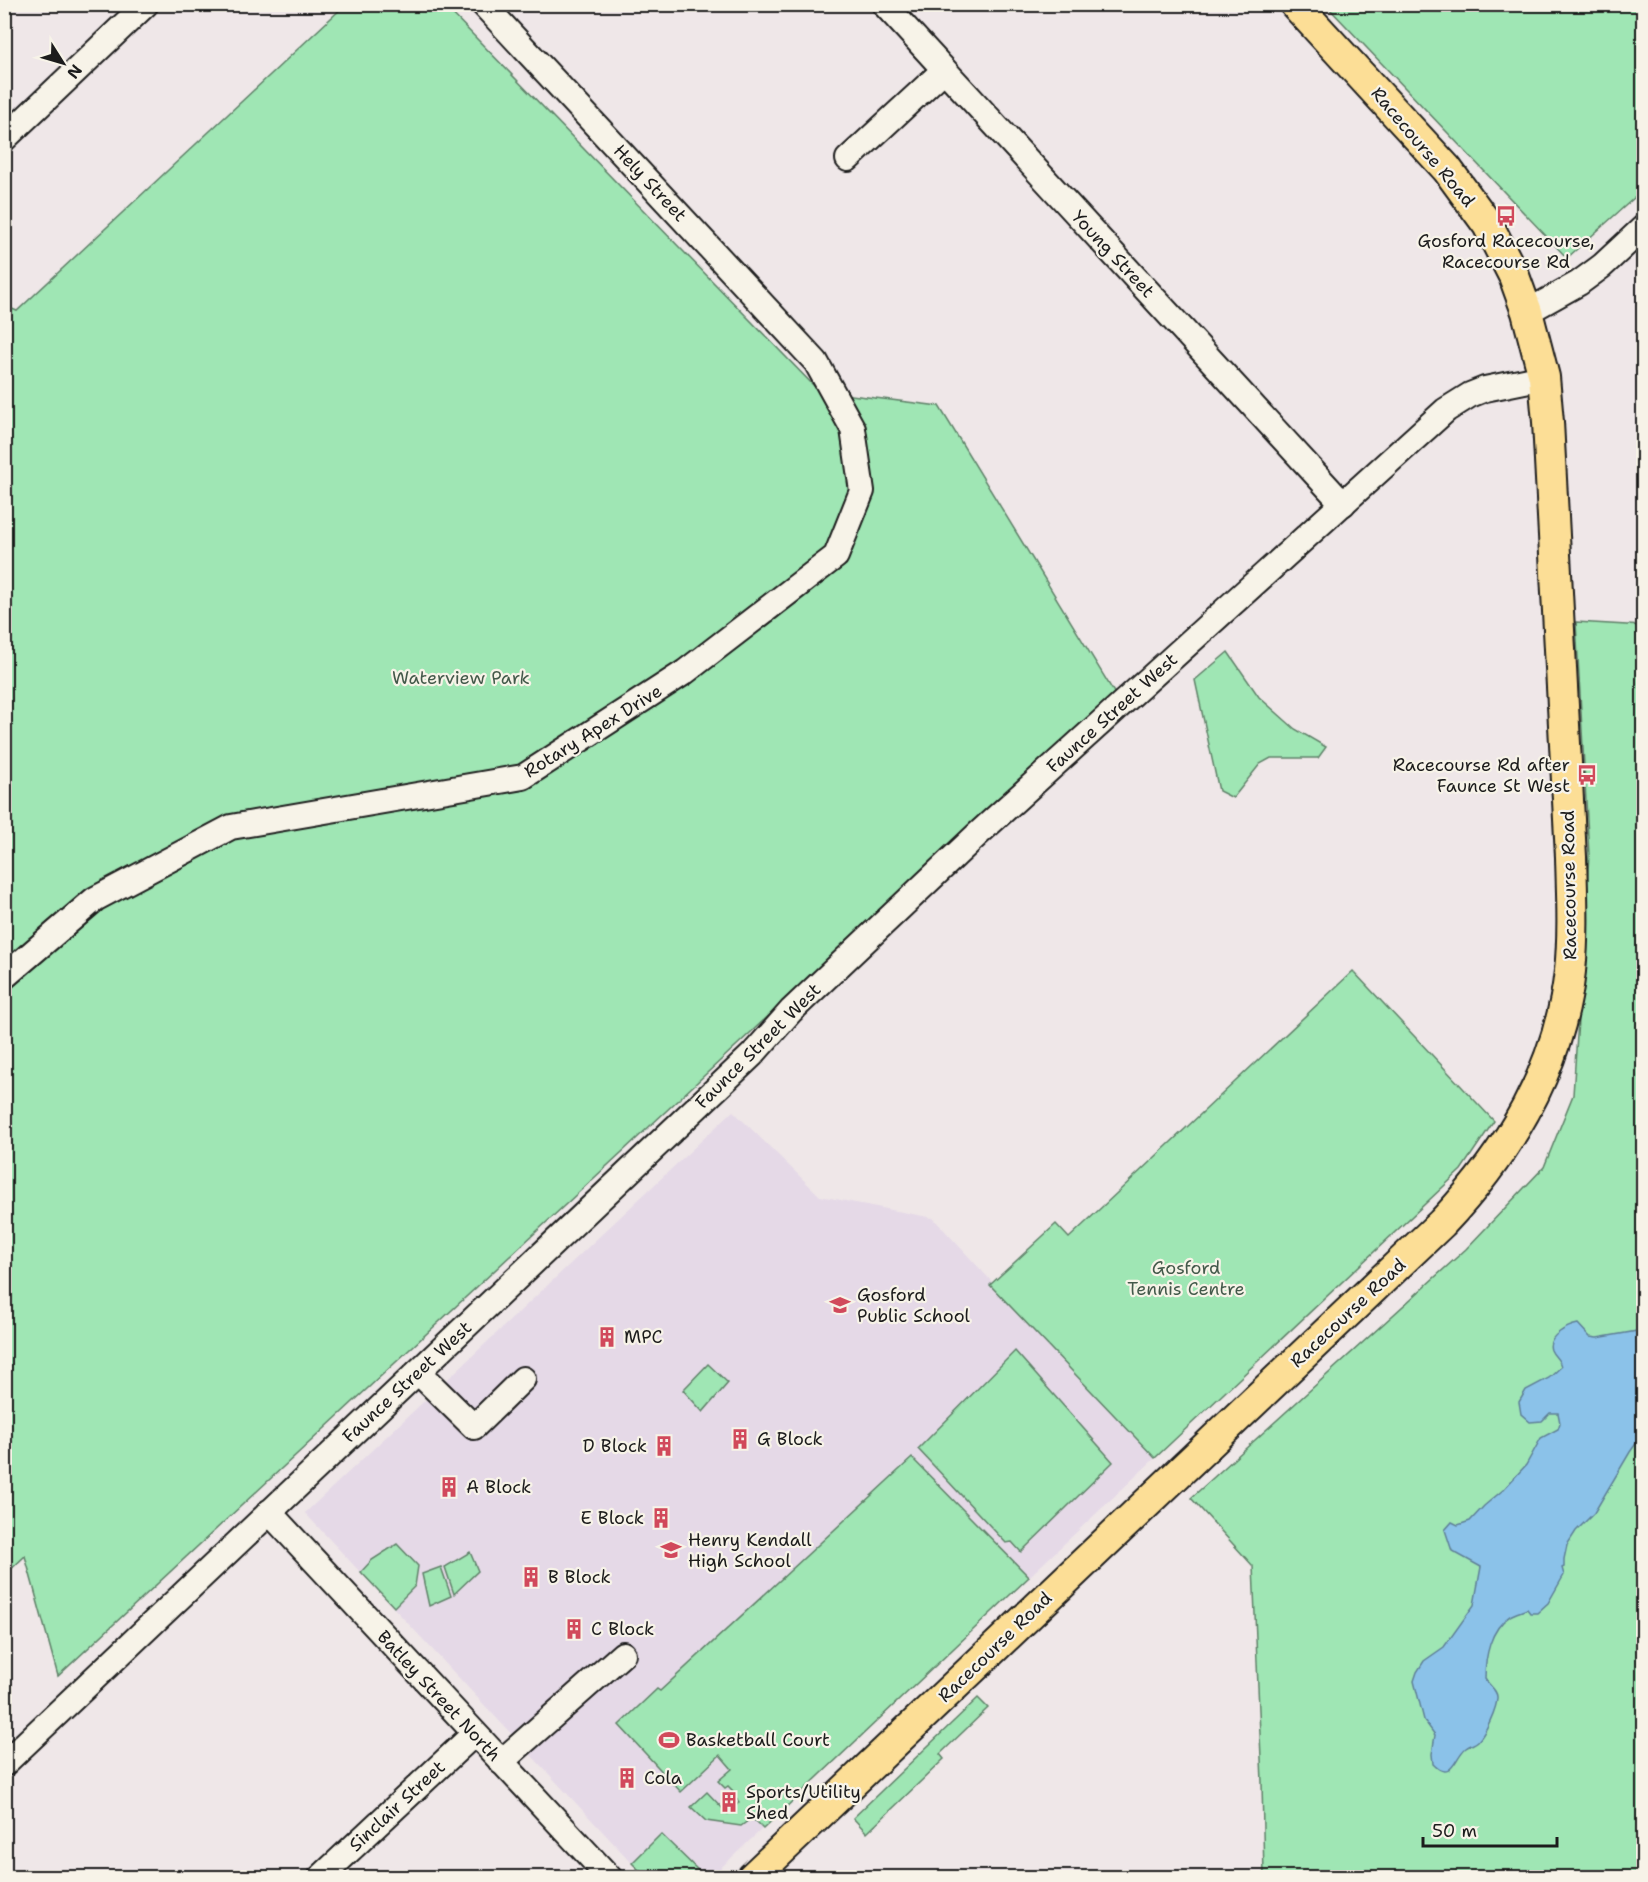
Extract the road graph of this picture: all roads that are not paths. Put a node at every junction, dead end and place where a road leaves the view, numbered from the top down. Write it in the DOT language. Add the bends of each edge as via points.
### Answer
graph roads {
  1 [pos="146,4"];
  2 [pos="483,4"];
  3 [pos="884,4"];
  4 [pos="1295,4"];
  5 [pos="944,70"];
  6 [pos="4,139"];
  7 [pos="848,159"];
  8 [pos="1644,227"];
  9 [pos="1527,312"];
  10 [pos="816,362"];
  11 [pos="1544,377"];
  12 [pos="1343,504"];
  13 [pos="4,977"];
  14 [pos="418,1372"];
  15 [pos="524,1379"];
  16 [pos="269,1512"];
  17 [pos="623,1654"];
  18 [pos="474,1734"];
  19 [pos="501,1762"];
  20 [pos="4,1764"];
  21 [pos="320,1878"];
  22 [pos="610,1878"];
  23 [pos="752,1878"];
  1 -- 6 [label="street"];
  2 -- 10 [label="street, Hely Street"];
  3 -- 5 [label="street, Young Street"];
  4 -- 9 [label="main road, Racecourse Road" via="1447,169 1488,225"];
  5 -- 7 [label="street"];
  5 -- 12 [label="street, Young Street"];
  8 -- 9 [label="street" via="1579,283"];
  9 -- 11 [label="main road, Racecourse Road"];
  10 -- 13 [label="street, Rotary Apex Drive" via="853,429 862,491 836,556 685,672 523,777 231,827 95,899"];
  11 -- 12 [label="street, Faunce Street West" via="1470,395 1446,410"];
  11 -- 23 [label="main road, Racecourse Road" via="1571,857 1572,939 1558,1034 1523,1117 1490,1167 1442,1223"];
  12 -- 14 [label="street, Faunce Street West" via="979,833"];
  14 -- 15 [label="street" via="474,1427"];
  14 -- 16 [label="street, Faunce Street West"];
  16 -- 18 [label="street, Batley Street North"];
  16 -- 20 [label="street, Faunce Street West"];
  17 -- 19 [label="street"];
  18 -- 19 [label="street, Batley Street North"];
  18 -- 21 [label="street, Sinclair Street"];
  19 -- 22 [label="street, Batley Street North"];
}
